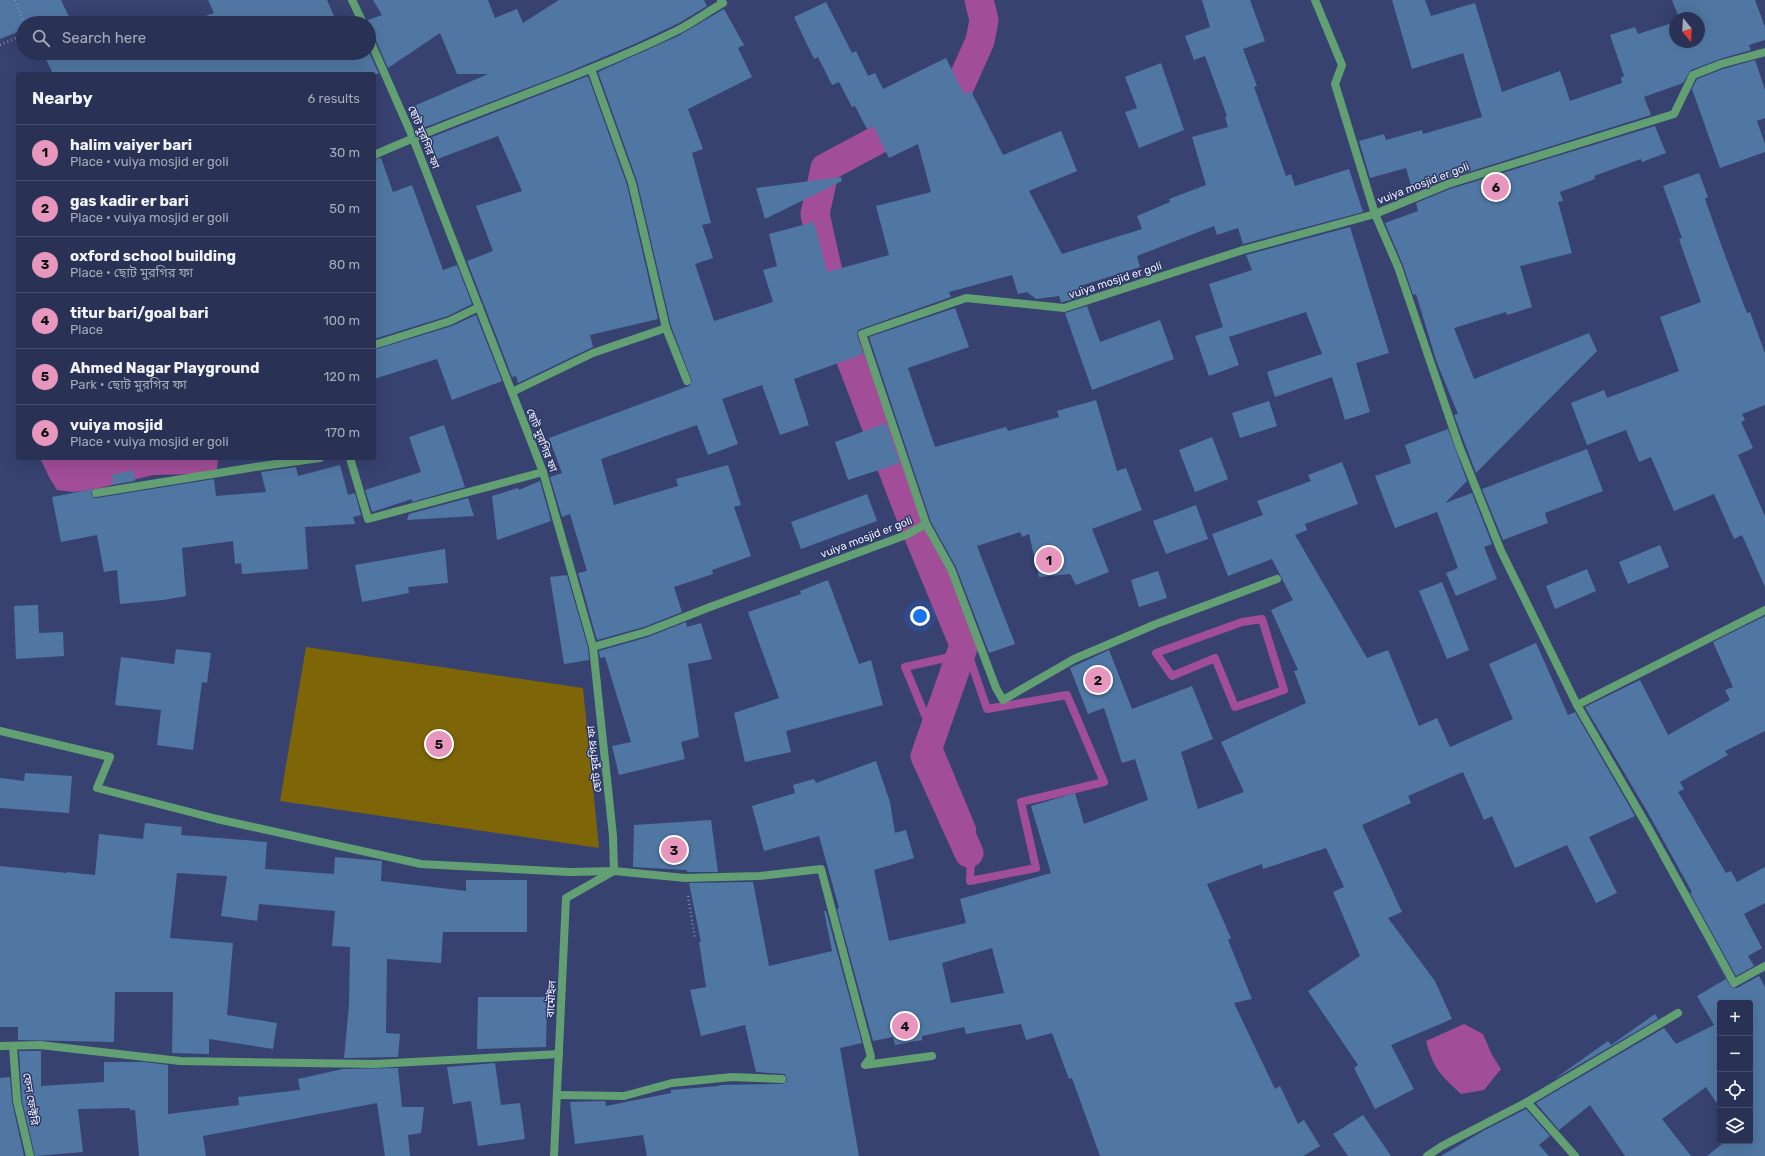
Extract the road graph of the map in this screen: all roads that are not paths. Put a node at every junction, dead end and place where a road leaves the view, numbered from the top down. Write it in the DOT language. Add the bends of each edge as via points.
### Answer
graph roads {
  1 [pos="352,0"];
  2 [pos="721,0"];
  3 [pos="1315,0"];
  4 [pos="360,16"];
  5 [pos="1765,52"];
  6 [pos="376,54"];
  7 [pos="591,68"];
  8 [pos="413,138"];
  9 [pos="376,154"];
  10 [pos="1375,214"];
  11 [pos="479,307"];
  12 [pos="666,328"];
  13 [pos="376,344"];
  14 [pos="687,381"];
  15 [pos="512,392"];
  16 [pos="306,460"];
  17 [pos="351,460"];
  18 [pos="543,472"];
  19 [pos="96,493"];
  20 [pos="926,524"];
  21 [pos="1277,579"];
  22 [pos="1765,610"];
  23 [pos="593,647"];
  24 [pos="1577,705"];
  25 [pos="0,731"];
  26 [pos="614,871"];
  27 [pos="1765,966"];
  28 [pos="1678,1013"];
  29 [pos="0,1046"];
  30 [pos="13,1046"];
  31 [pos="559,1054"];
  32 [pos="932,1056"];
  33 [pos="782,1078"];
  34 [pos="558,1095"];
  35 [pos="1527,1102"];
  36 [pos="30,1156"];
  37 [pos="554,1156"];
  38 [pos="1427,1156"];
  39 [pos="1575,1156"];
  1 -- 4 [label="street"];
  2 -- 7 [label="street" via="723,3 677,30"];
  3 -- 10 [label="street" via="1342,65 1335,84"];
  5 -- 10 [label="street, vuiya mosjid er goli" via="1721,64 1694,75 1674,114 1448,184"];
  6 -- 8 [label="street, ছোট মুরগির ফা"];
  7 -- 8 [label="street"];
  7 -- 12 [label="street" via="632,183"];
  8 -- 9 [label="street"];
  8 -- 11 [label="street, ছোট মুরগির ফা"];
  10 -- 20 [label="street, vuiya mosjid er goli" via="1244,250 1064,308 966,298 862,334"];
  10 -- 24 [label="street" via="1398,267 1459,446 1501,551"];
  11 -- 13 [label="street" via="450,320"];
  11 -- 15 [label="street, ছোট মুরগির ফা"];
  12 -- 14 [label="street"];
  12 -- 15 [label="street" via="593,354"];
  15 -- 18 [label="street, ছোট মুরগির ফা"];
  16 -- 19 [label="street"];
  17 -- 18 [label="street" via="368,519"];
  18 -- 23 [label="street, ছোট মুরগির ফা"];
  20 -- 21 [label="street" via="951,569 996,688 1003,700 1074,659 1156,624"];
  20 -- 23 [label="street, vuiya mosjid er goli" via="906,536 646,632"];
  22 -- 24 [label="street"];
  23 -- 26 [label="street, ছোট মুরগির ফা" via="614,836"];
  24 -- 27 [label="street" via="1734,983"];
  25 -- 26 [label="street" via="110,758 97,788 217,819 421,864 570,872"];
  26 -- 31 [label="street, বামৌইল" via="566,898"];
  26 -- 32 [label="street" via="685,878 759,876 821,869 871,1057 865,1065"];
  28 -- 35 [label="street"];
  29 -- 30 [label="street"];
  30 -- 31 [label="street" via="40,1045 180,1061 375,1064"];
  30 -- 36 [label="street, ফেন ফেক্টরি" via="17,1101"];
  31 -- 34 [label="street, বামৌইল"];
  33 -- 34 [label="street" via="732,1077 679,1083 624,1096"];
  34 -- 37 [label="street, বামৌইল"];
  35 -- 38 [label="street"];
  35 -- 39 [label="street"];
}
